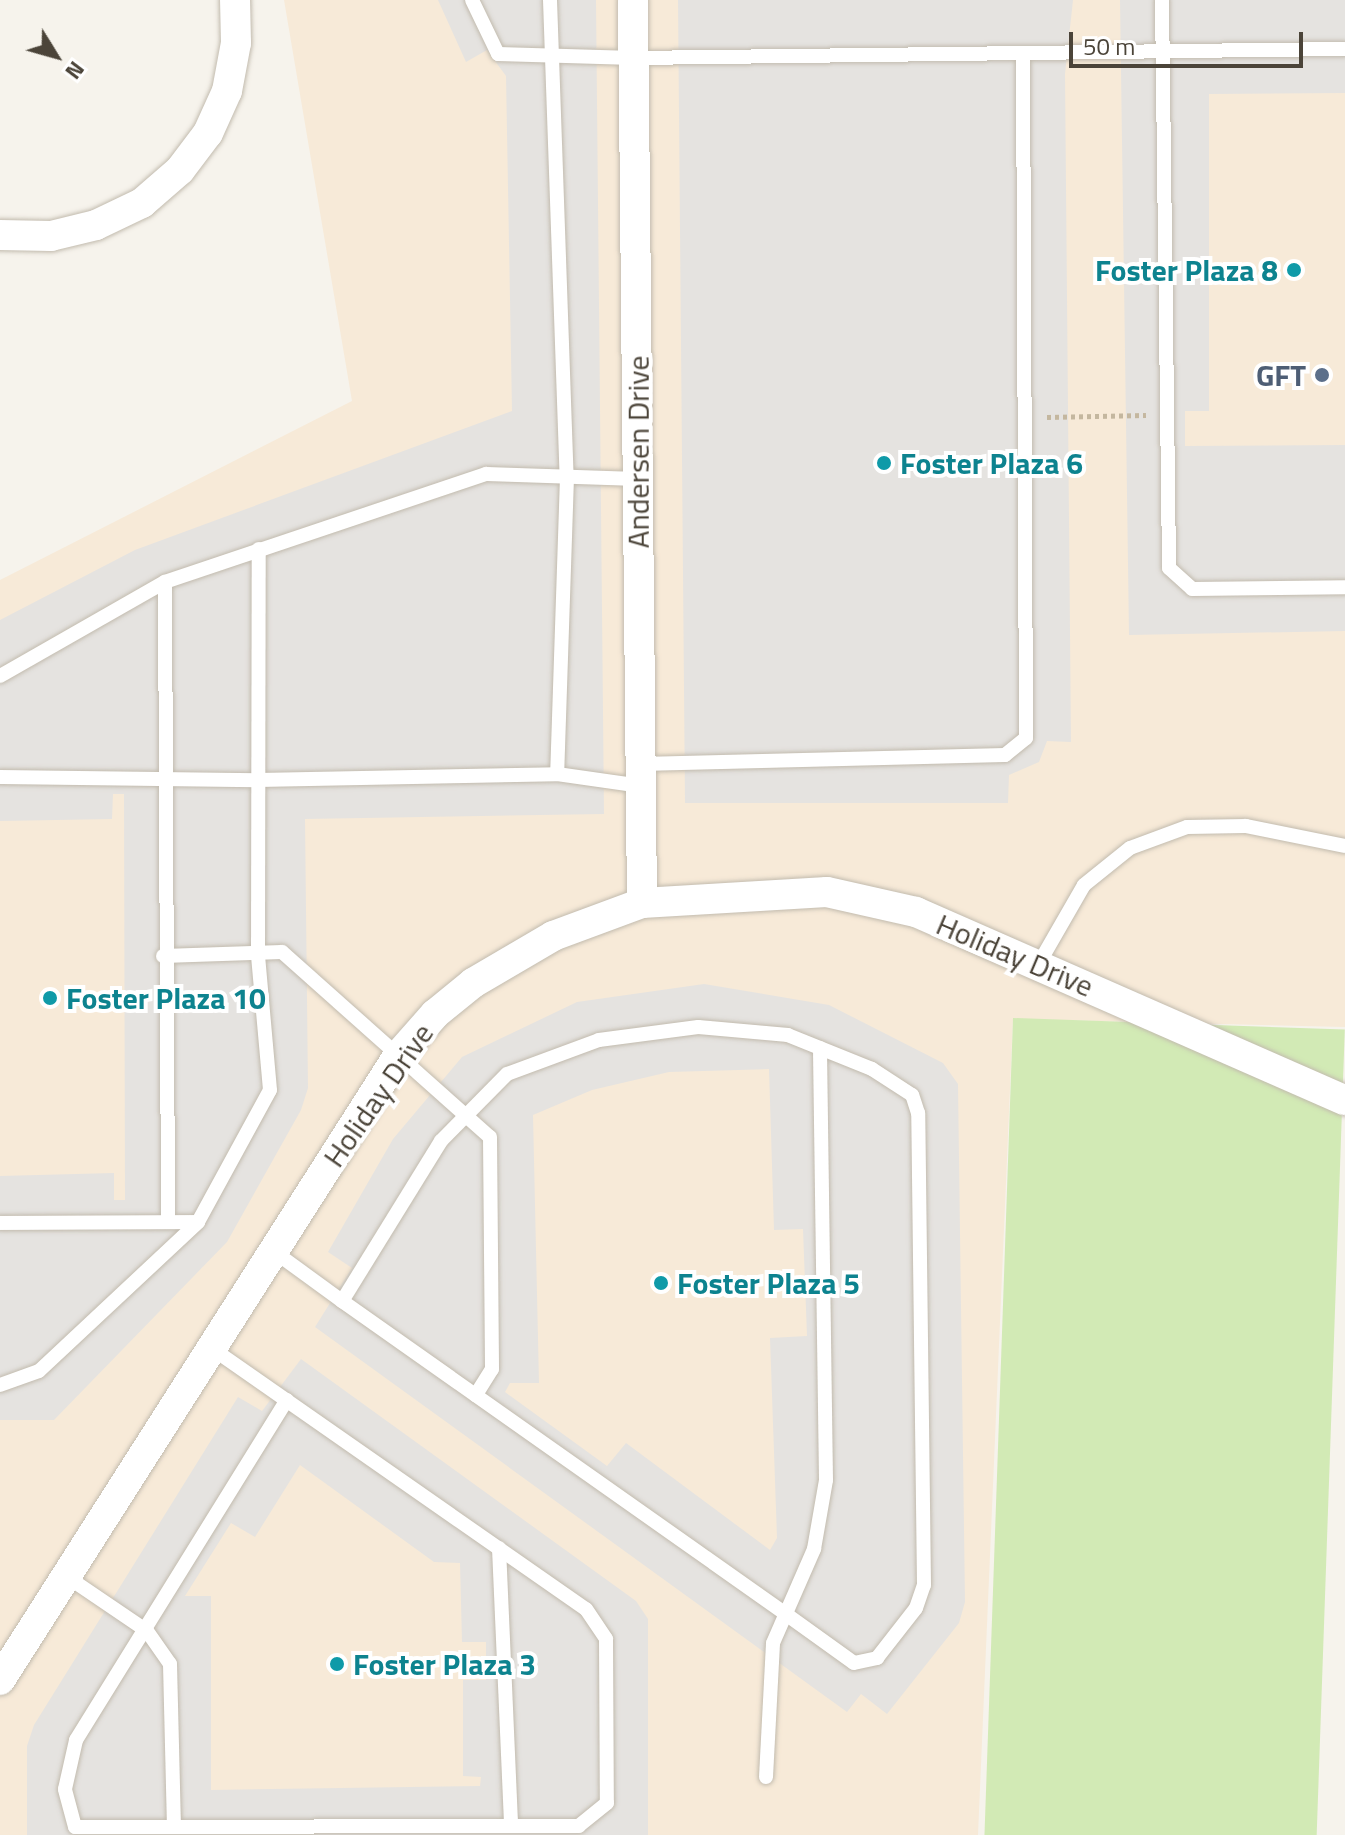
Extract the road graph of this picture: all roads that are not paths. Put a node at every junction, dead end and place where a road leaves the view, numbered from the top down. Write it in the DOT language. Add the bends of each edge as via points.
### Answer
graph roads {
  1 [pos="235,0"];
  2 [pos="472,0"];
  3 [pos="550,0"];
  4 [pos="633,0"];
  5 [pos="1162,0"];
  6 [pos="1345,49"];
  7 [pos="1163,51"];
  8 [pos="1023,53"];
  9 [pos="552,55"];
  10 [pos="634,58"];
  11 [pos="0,235"];
  12 [pos="567,477"];
  13 [pos="638,479"];
  14 [pos="259,549"];
  15 [pos="165,582"];
  16 [pos="1345,587"];
  17 [pos="0,676"];
  18 [pos="557,774"];
  19 [pos="641,775"];
  20 [pos="165,776"];
  21 [pos="0,777"];
  22 [pos="258,780"];
  23 [pos="1345,846"];
  24 [pos="642,903"];
  25 [pos="163,956"];
  26 [pos="258,956"];
  27 [pos="1038,965"];
  28 [pos="820,1048"];
  29 [pos="398,1056"];
  30 [pos="1345,1100"];
  31 [pos="464,1115"];
  32 [pos="168,1221"];
  33 [pos="198,1222"];
  34 [pos="0,1223"];
  35 [pos="272,1250"];
  36 [pos="342,1301"];
  37 [pos="209,1347"];
  38 [pos="0,1385"];
  39 [pos="476,1395"];
  40 [pos="287,1400"];
  41 [pos="499,1548"];
  42 [pos="66,1576"];
  43 [pos="783,1612"];
  44 [pos="147,1631"];
  45 [pos="0,1680"];
  46 [pos="766,1777"];
  47 [pos="511,1826"];
  48 [pos="174,1827"];
  1 -- 11 [label="street" via="236,43 227,91 208,133 180,170 142,203 96,225 51,236"];
  2 -- 9 [label="lane" via="498,54"];
  3 -- 9 [label="lane"];
  4 -- 10 [label="street, Andersen Drive"];
  5 -- 7 [label="lane"];
  6 -- 7 [label="lane"];
  7 -- 8 [label="lane"];
  7 -- 16 [label="lane" via="1169,568 1192,589"];
  8 -- 10 [label="lane"];
  8 -- 19 [label="lane" via="1026,738 1005,755"];
  9 -- 10 [label="lane"];
  9 -- 12 [label="lane"];
  10 -- 13 [label="street, Andersen Drive"];
  12 -- 13 [label="lane"];
  12 -- 14 [label="lane" via="486,474"];
  12 -- 18 [label="lane"];
  13 -- 19 [label="street, Andersen Drive"];
  14 -- 15 [label="lane"];
  14 -- 22 [label="lane"];
  15 -- 17 [label="lane"];
  15 -- 20 [label="lane"];
  18 -- 19 [label="lane"];
  18 -- 22 [label="lane"];
  19 -- 24 [label="street, Andersen Drive"];
  20 -- 21 [label="lane"];
  20 -- 22 [label="lane"];
  20 -- 25 [label="lane"];
  22 -- 26 [label="lane"];
  23 -- 27 [label="lane" via="1246,826 1187,827 1130,848 1084,885"];
  24 -- 27 [label="street, Holiday Drive" via="827,892 916,912"];
  24 -- 29 [label="street, Holiday Drive" via="514,957 435,1014"];
  25 -- 26 [label="lane"];
  25 -- 32 [label="lane"];
  26 -- 29 [label="lane" via="282,952"];
  26 -- 33 [label="lane" via="270,1090"];
  27 -- 30 [label="street, Holiday Drive"];
  28 -- 31 [label="lane" via="788,1035 698,1027 599,1040 507,1074"];
  28 -- 43 [label="lane" via="826,1480 814,1549"];
  28 -- 43 [label="lane" via="872,1069 905,1089 916,1104 924,1585 916,1608 870,1662 854,1663"];
  29 -- 31 [label="lane"];
  29 -- 35 [label="street, Holiday Drive"];
  31 -- 36 [label="lane" via="441,1141"];
  31 -- 39 [label="lane" via="490,1137 492,1369"];
  32 -- 33 [label="lane"];
  32 -- 34 [label="lane"];
  33 -- 38 [label="lane" via="39,1371"];
  35 -- 36 [label="lane"];
  35 -- 37 [label="street, Holiday Drive"];
  36 -- 39 [label="lane"];
  37 -- 40 [label="lane"];
  37 -- 42 [label="street, Holiday Drive"];
  39 -- 43 [label="lane"];
  40 -- 41 [label="lane"];
  40 -- 44 [label="lane"];
  41 -- 47 [label="lane"];
  41 -- 47 [label="lane" via="586,1609 606,1639 607,1803 579,1826"];
  42 -- 44 [label="lane"];
  42 -- 45 [label="street, Holiday Drive"];
  43 -- 46 [label="lane" via="768,1681"];
  44 -- 48 [label="lane" via="170,1664"];
  44 -- 48 [label="lane" via="76,1740 65,1789 75,1827"];
  47 -- 48 [label="lane"];
}
